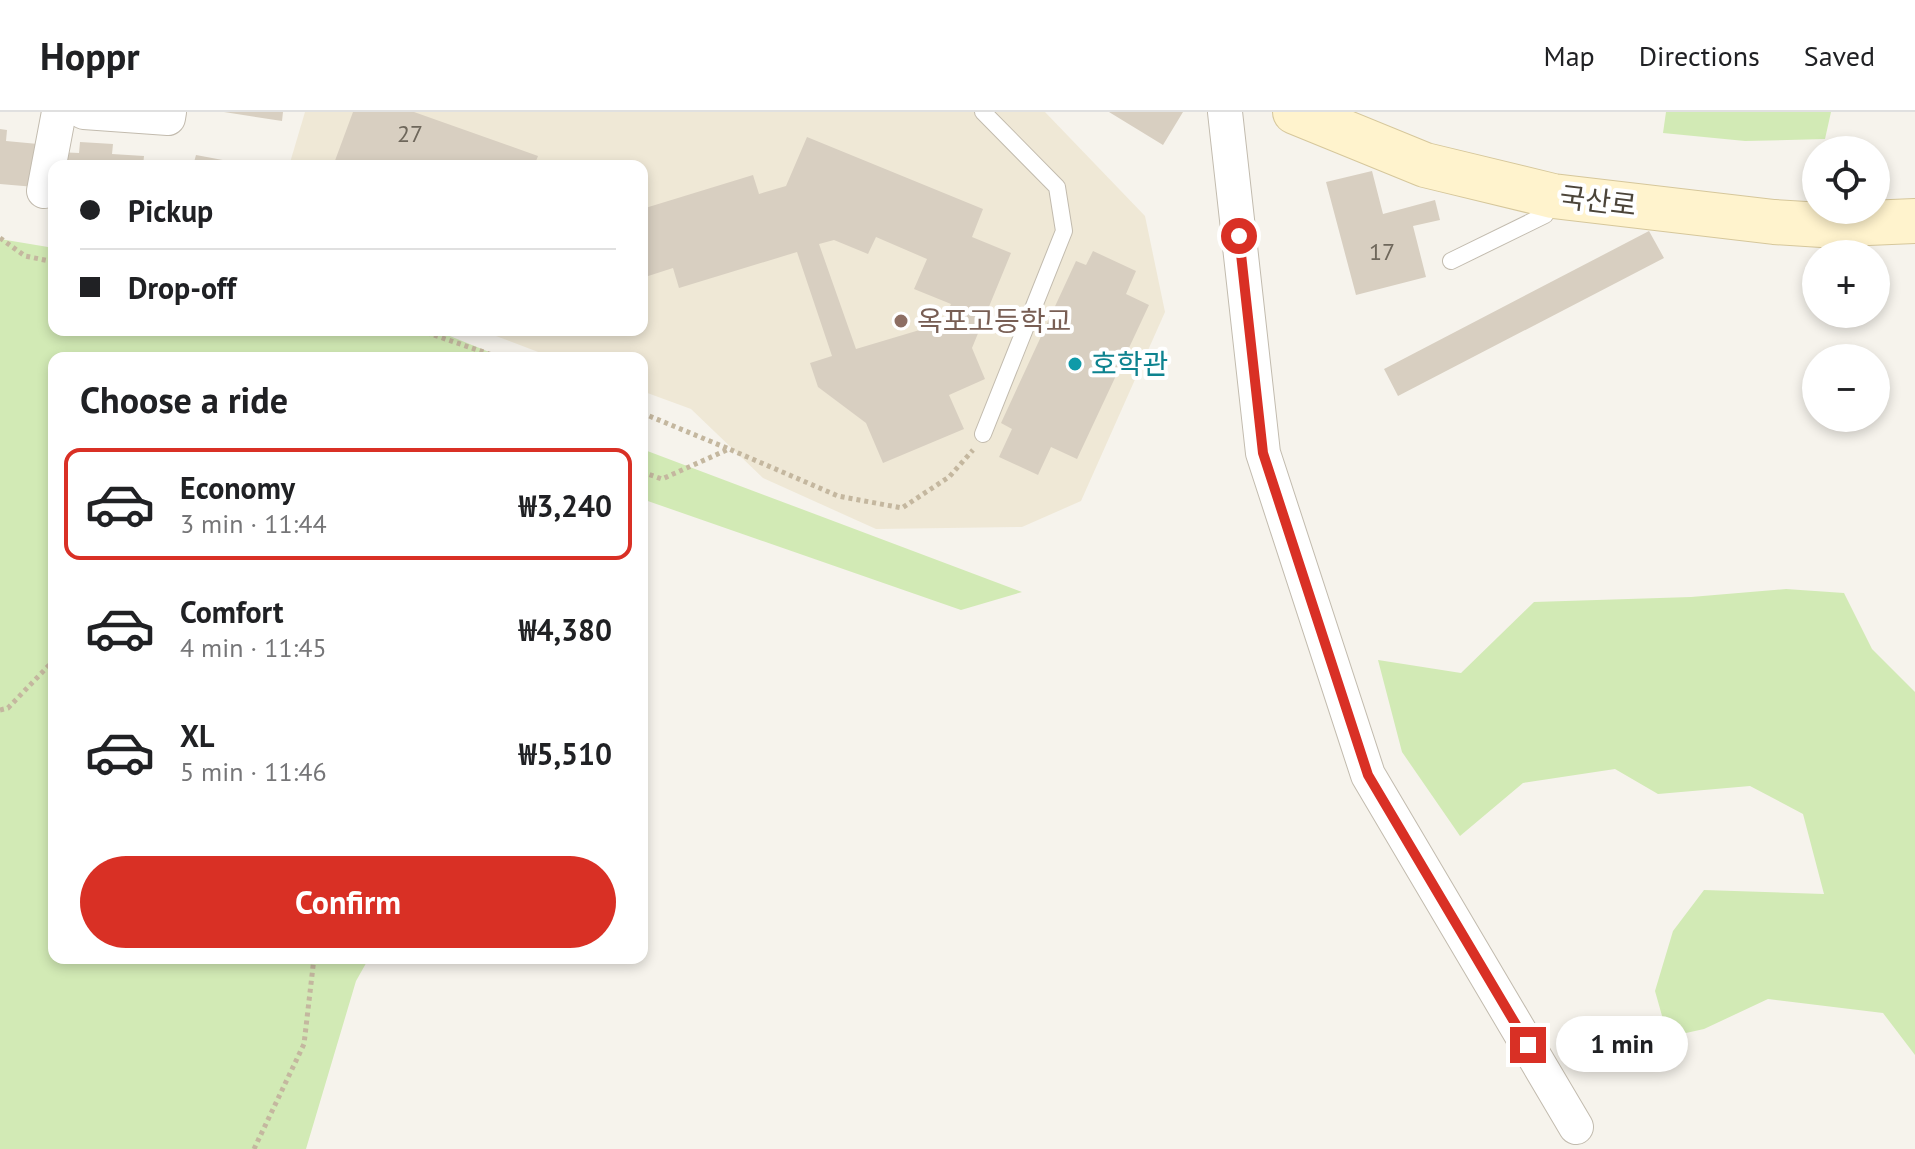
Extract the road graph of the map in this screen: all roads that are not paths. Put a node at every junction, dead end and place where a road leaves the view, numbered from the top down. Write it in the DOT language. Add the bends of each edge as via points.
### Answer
graph roads {
  1 [pos="59,112"];
  2 [pos="84,112"];
  3 [pos="169,112"];
  4 [pos="983,112"];
  5 [pos="1225,112"];
  6 [pos="1241,112"];
  7 [pos="1295,112"];
  8 [pos="1343,112"];
  9 [pos="50,160"];
  10 [pos="48,170"];
  11 [pos="1554,186"];
  12 [pos="44,191"];
  13 [pos="1915,204"];
  14 [pos="1890,205"];
  15 [pos="1802,206"];
  16 [pos="1915,221"];
  17 [pos="1451,261"];
  18 [pos="983,434"];
  1 -- 9 [label="street"];
  2 -- 3 [label="street" via="168,118"];
  4 -- 18 [label="lane" via="1057,187 1064,231"];
  5 -- 6 [label="street" via="1263,453 1368,775 1584,1123 1383,769 1281,451"];
  7 -- 11 [label="street, 국산로" via="1425,165"];
  8 -- 11 [label="street, 국산로" via="1420,146"];
  10 -- 12 [label="street"];
  11 -- 15 [label="street, 국산로"];
  11 -- 16 [label="street, 국산로" via="1774,222"];
  11 -- 17 [label="lane" via="1545,215"];
  13 -- 14 [label="street"];
}
